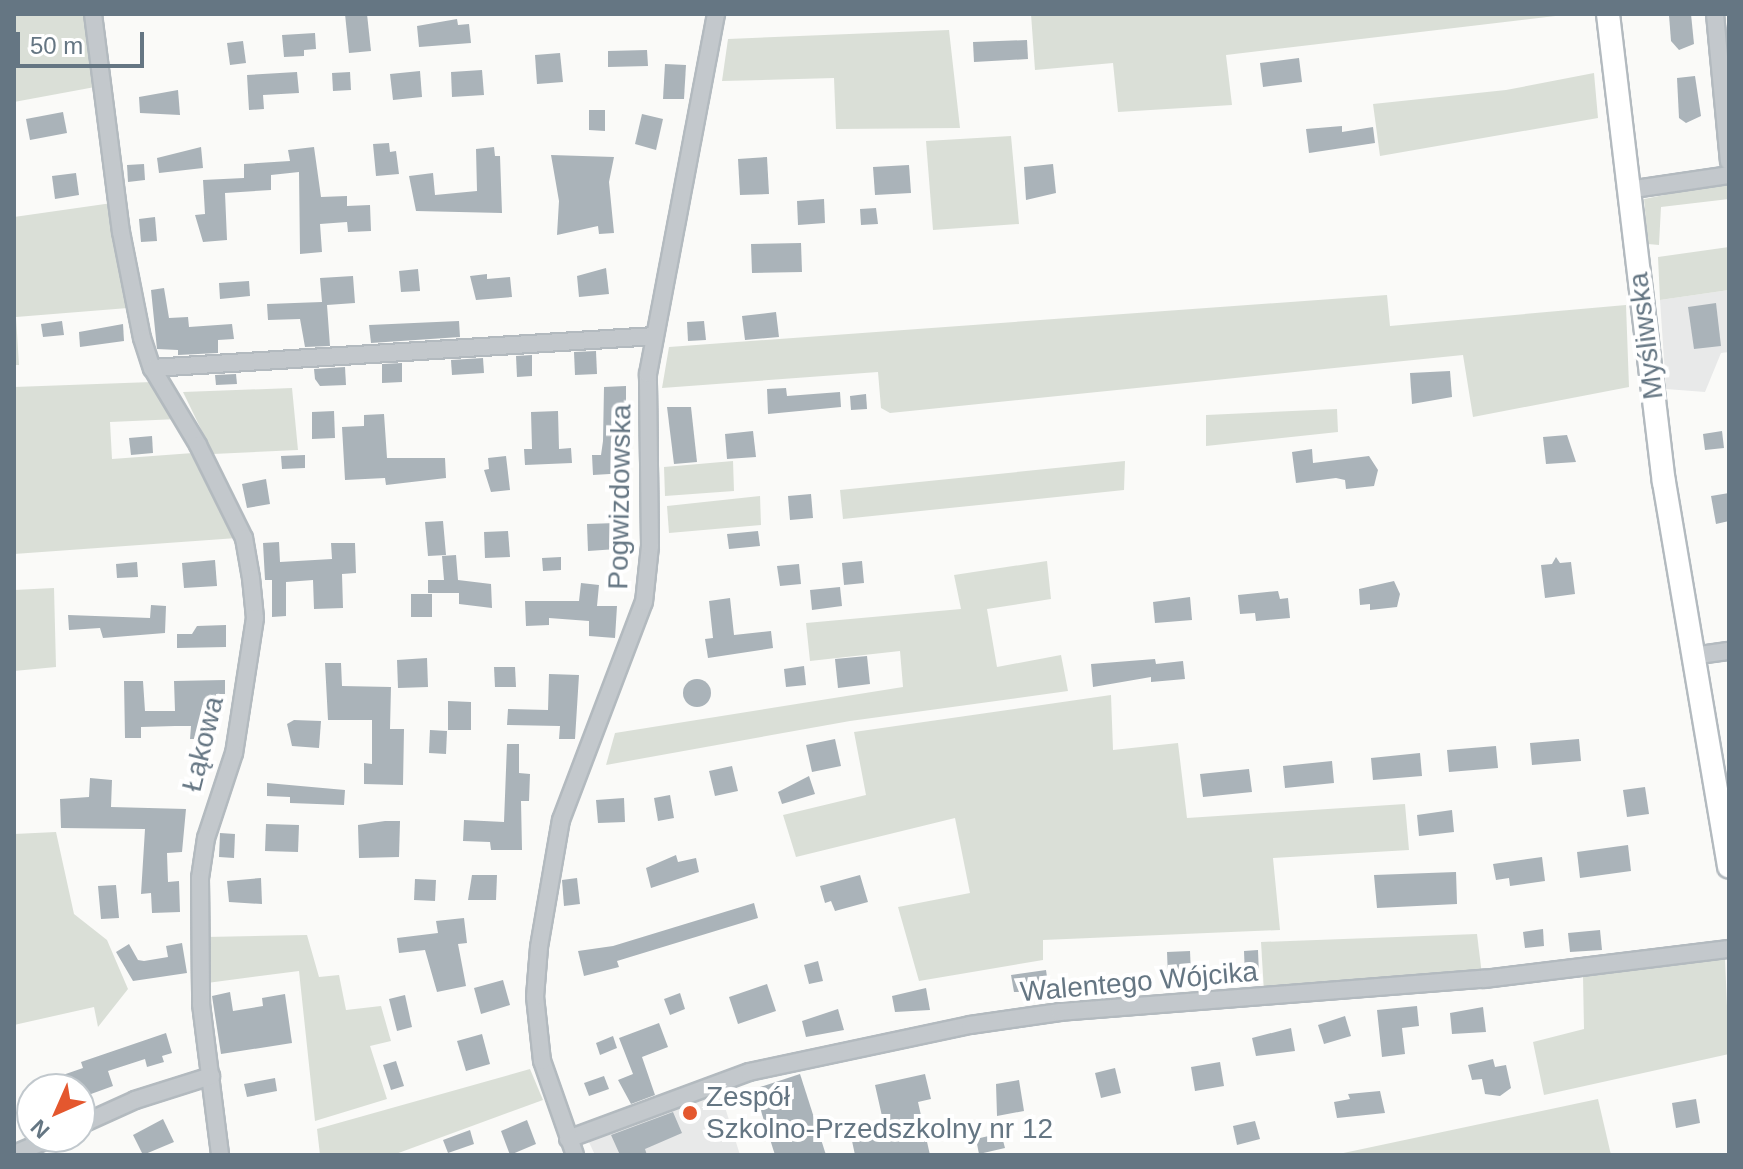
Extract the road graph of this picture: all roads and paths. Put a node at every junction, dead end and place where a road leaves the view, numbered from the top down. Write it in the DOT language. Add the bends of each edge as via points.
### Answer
graph roads {
  1 [pos="93,14"];
  2 [pos="716,14"];
  3 [pos="1608,14"];
  4 [pos="1715,14"];
  5 [pos="1729,161"];
  6 [pos="1729,175"];
  7 [pos="1628,190"];
  8 [pos="655,336"];
  9 [pos="152,368"];
  10 [pos="1729,651"];
  11 [pos="1692,656"];
  12 [pos="1729,867"];
  13 [pos="1729,949"];
  14 [pos="211,1076"];
  15 [pos="96,1118"];
  16 [pos="568,1139"];
  17 [pos="220,1155"];
  18 [pos="575,1155"];
  1 -- 9 [label="street, Łąkowa" via="121,232"];
  2 -- 8 [label="street, Pogwizdowska"];
  3 -- 7 [label="street, Myśliwska"];
  4 -- 5 [label="street"];
  6 -- 7 [label="street"];
  7 -- 11 [label="street, Myśliwska" via="1653,403"];
  8 -- 9 [label="street"];
  8 -- 16 [label="street, Pogwizdowska" via="647,401 650,546 644,602 561,820 539,947 535,997 542,1061"];
  9 -- 14 [label="street, Łąkowa" via="244,538 255,618 234,753 210,823 200,878 201,1004"];
  10 -- 11 [label="street"];
  11 -- 12 [label="street, Myśliwska"];
  13 -- 16 [label="street, Walentego Wójcika" via="1484,979 1071,1011 970,1025 749,1072"];
  14 -- 15 [label="street"];
  14 -- 17 [label="street, Łąkowa"];
  16 -- 18 [label="street, Pogwizdowska"];
}
